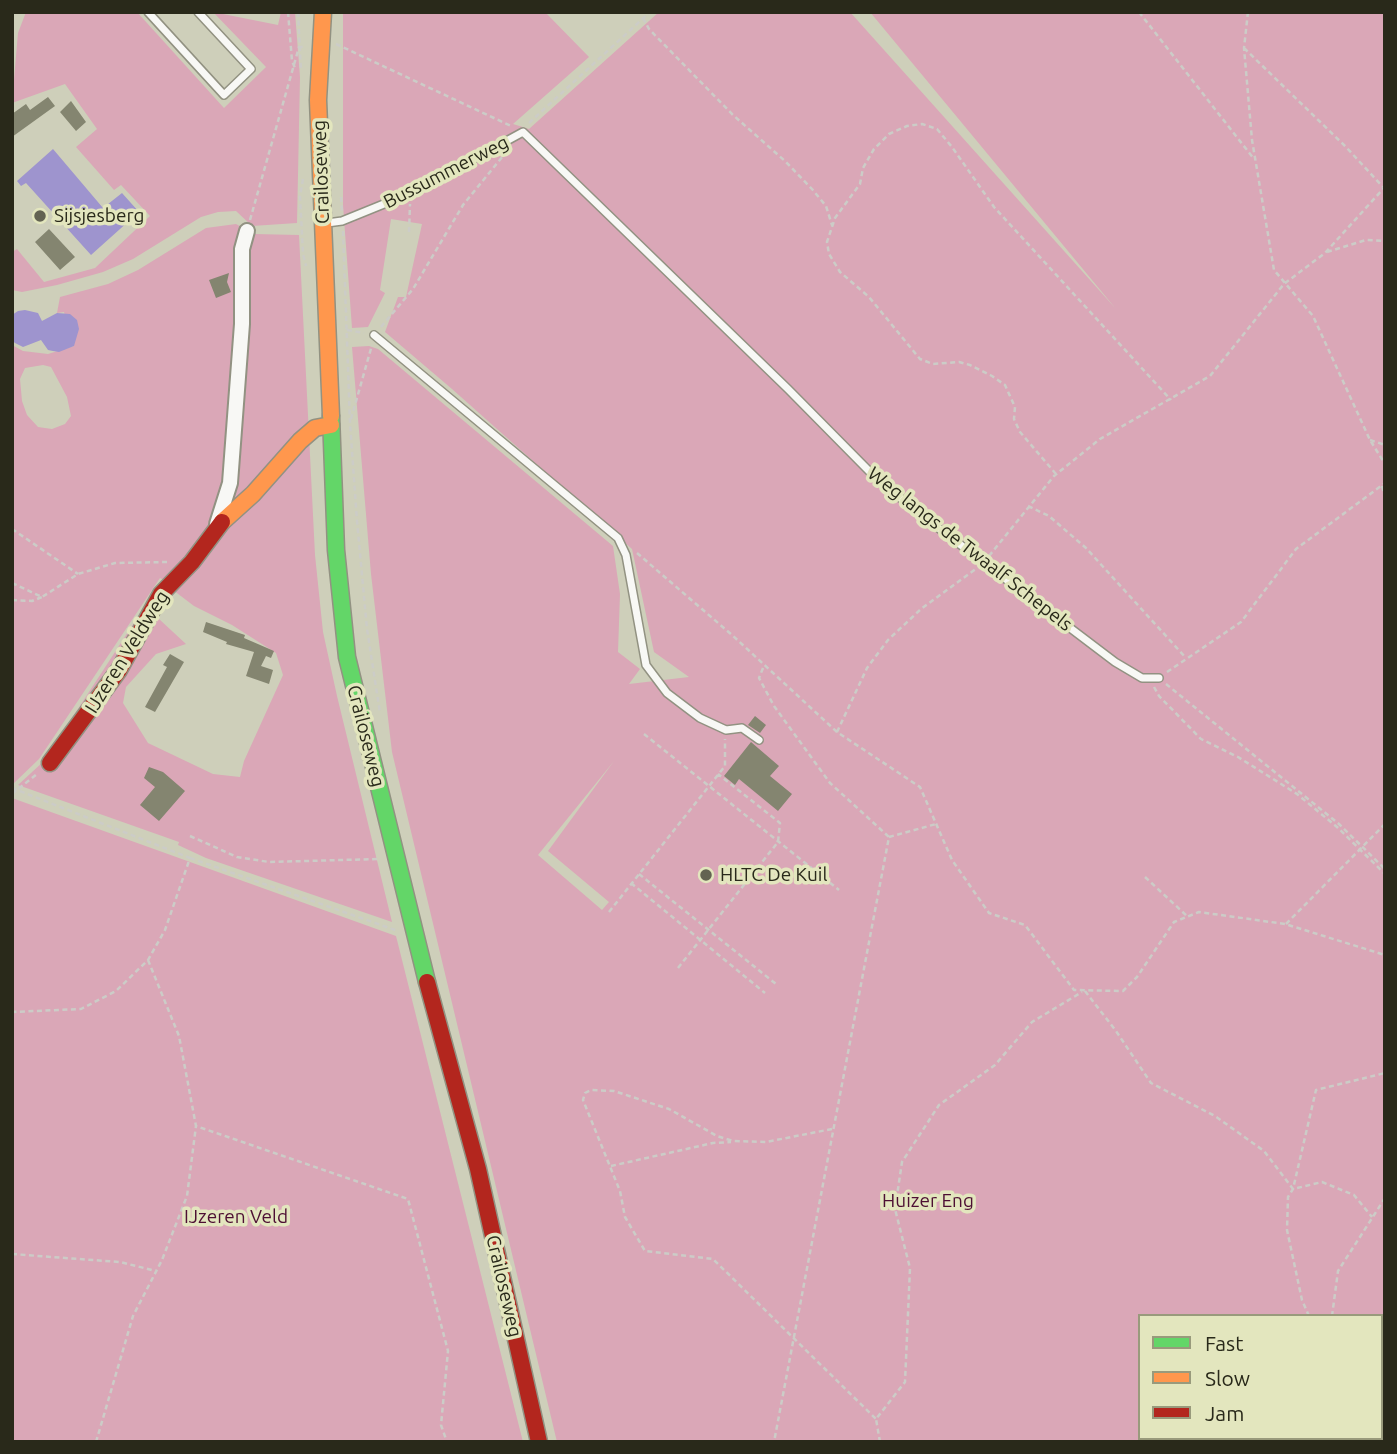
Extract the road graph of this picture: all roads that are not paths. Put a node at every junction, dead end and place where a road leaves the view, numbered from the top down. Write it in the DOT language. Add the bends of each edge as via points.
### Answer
graph roads {
  1 [pos="148,12"];
  2 [pos="198,12"];
  3 [pos="323,12"];
  4 [pos="523,132"];
  5 [pos="323,224"];
  6 [pos="247,231"];
  7 [pos="374,335"];
  8 [pos="331,425"];
  9 [pos="217,526"];
  10 [pos="1159,678"];
  11 [pos="759,740"];
  12 [pos="50,763"];
  13 [pos="539,1442"];
  1 -- 2 [label="lane" via="225,94 251,69"];
  3 -- 5 [label="main road, Crailoseweg" via="318,100"];
  4 -- 5 [label="lane, Bussummerweg" via="411,193"];
  4 -- 10 [label="lane, Weg langs de Twaalf Schepels" via="912,508 1115,662 1142,678"];
  5 -- 8 [label="main road, Crailoseweg"];
  6 -- 9 [label="street" via="242,249 242,324 230,483"];
  7 -- 11 [label="lane" via="618,538 626,555 646,665 667,693 700,718 726,730 743,728"];
  8 -- 9 [label="main road, IJzeren Veldweg" via="316,428 300,441"];
  8 -- 13 [label="main road, Crailoseweg" via="336,550 347,657 478,1169"];
  9 -- 12 [label="main road, IJzeren Veldweg" via="192,562 161,594 119,670"];
}
